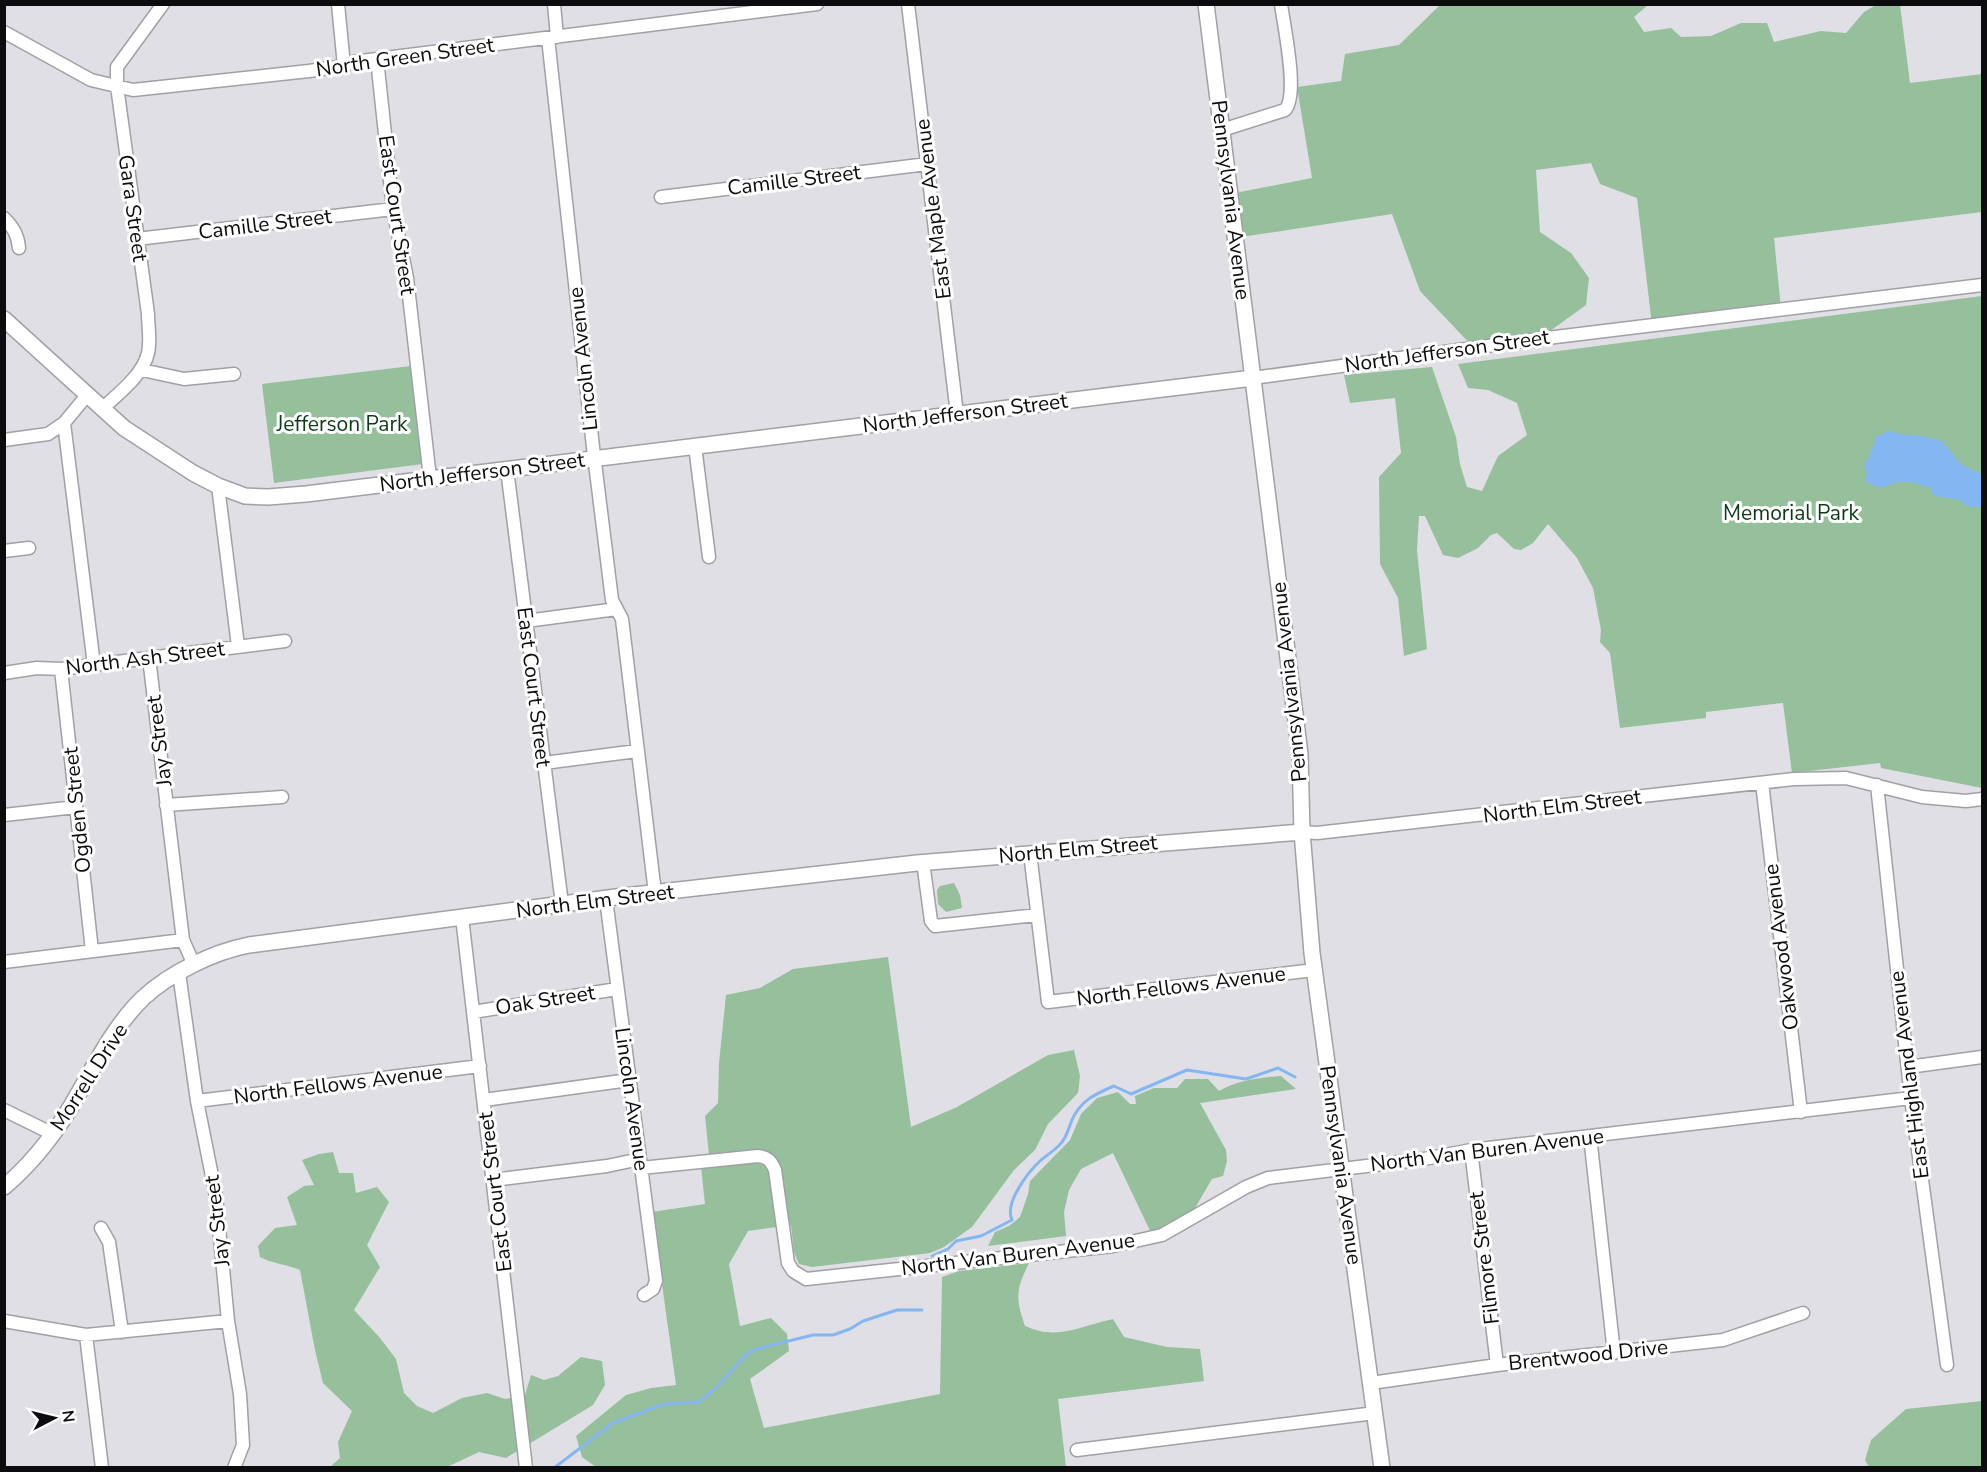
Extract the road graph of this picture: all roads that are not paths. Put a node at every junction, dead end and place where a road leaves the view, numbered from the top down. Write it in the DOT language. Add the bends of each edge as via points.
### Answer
graph roads {
  1 [pos="163,4"];
  2 [pos="338,4"];
  3 [pos="554,4"];
  4 [pos="817,4"];
  5 [pos="908,4"];
  6 [pos="1206,4"];
  7 [pos="1281,4"];
  8 [pos="4,32"];
  9 [pos="553,37"];
  10 [pos="377,59"];
  11 [pos="344,66"];
  12 [pos="117,86"];
  13 [pos="1222,130"];
  14 [pos="927,164"];
  15 [pos="661,197"];
  16 [pos="393,208"];
  17 [pos="4,218"];
  18 [pos="137,239"];
  19 [pos="19,248"];
  20 [pos="1983,285"];
  21 [pos="4,319"];
  22 [pos="142,370"];
  23 [pos="234,374"];
  24 [pos="1253,378"];
  25 [pos="88,394"];
  26 [pos="103,408"];
  27 [pos="957,414"];
  28 [pos="64,423"];
  29 [pos="4,440"];
  30 [pos="695,446"];
  31 [pos="594,458"];
  32 [pos="507,469"];
  33 [pos="430,478"];
  34 [pos="218,486"];
  35 [pos="29,548"];
  36 [pos="4,551"];
  37 [pos="709,557"];
  38 [pos="617,609"];
  39 [pos="526,621"];
  40 [pos="285,640"];
  41 [pos="238,646"];
  42 [pos="149,658"];
  43 [pos="94,665"];
  44 [pos="61,669"];
  45 [pos="4,673"];
  46 [pos="638,751"];
  47 [pos="544,763"];
  48 [pos="1762,783"];
  49 [pos="1877,784"];
  50 [pos="282,797"];
  51 [pos="1983,799"];
  52 [pos="166,805"];
  53 [pos="76,807"];
  54 [pos="4,815"];
  55 [pos="1302,832"];
  56 [pos="1030,853"];
  57 [pos="923,862"];
  58 [pos="655,893"];
  59 [pos="606,899"];
  60 [pos="562,904"];
  61 [pos="1037,915"];
  62 [pos="462,917"];
  63 [pos="183,940"];
  64 [pos="92,951"];
  65 [pos="4,962"];
  66 [pos="194,965"];
  67 [pos="1314,970"];
  68 [pos="179,973"];
  69 [pos="617,989"];
  70 [pos="474,1012"];
  71 [pos="1983,1057"];
  72 [pos="480,1066"];
  73 [pos="1908,1067"];
  74 [pos="629,1080"];
  75 [pos="1911,1098"];
  76 [pos="484,1100"];
  77 [pos="197,1101"];
  78 [pos="4,1110"];
  79 [pos="1801,1112"];
  80 [pos="53,1134"];
  81 [pos="1590,1136"];
  82 [pos="1471,1150"];
  83 [pos="640,1164"];
  84 [pos="1341,1168"];
  85 [pos="493,1180"];
  86 [pos="4,1186"];
  87 [pos="101,1228"];
  88 [pos="644,1295"];
  89 [pos="1803,1313"];
  90 [pos="4,1321"];
  91 [pos="228,1321"];
  92 [pos="122,1332"];
  93 [pos="86,1335"];
  94 [pos="1614,1353"];
  95 [pos="1497,1365"];
  96 [pos="1947,1365"];
  97 [pos="1371,1383"];
  98 [pos="1375,1413"];
  99 [pos="1077,1450"];
  100 [pos="102,1467"];
  101 [pos="234,1467"];
  102 [pos="526,1467"];
  103 [pos="1382,1467"];
  1 -- 12 [label="street, Gara Street" via="117,67"];
  2 -- 11 [label="street"];
  3 -- 9 [label="street, Lincoln Avenue"];
  4 -- 9 [label="street, North Green Street"];
  5 -- 14 [label="street, East Maple Avenue"];
  6 -- 13 [label="main road, Pennsylvania Avenue"];
  7 -- 13 [label="street" via="1292,84 1290,105"];
  8 -- 12 [label="street, North Green Street" via="91,81"];
  9 -- 10 [label="street, North Green Street"];
  9 -- 31 [label="street, Lincoln Avenue"];
  10 -- 11 [label="street, North Green Street"];
  10 -- 16 [label="street, East Court Street"];
  11 -- 12 [label="street, North Green Street" via="133,90"];
  12 -- 18 [label="street, Gara Street"];
  13 -- 24 [label="main road, Pennsylvania Avenue"];
  14 -- 15 [label="street, Camille Street"];
  14 -- 27 [label="street, East Maple Avenue"];
  16 -- 18 [label="street, Camille Street"];
  16 -- 33 [label="street, East Court Street" via="407,278"];
  17 -- 19 [label="street" via="13,227"];
  18 -- 22 [label="street, Gara Street" via="150,341"];
  20 -- 24 [label="street, North Jefferson Street" via="1551,337"];
  21 -- 25 [label="main road, North Jefferson Street"];
  22 -- 23 [label="street" via="184,379"];
  22 -- 26 [label="street"];
  24 -- 27 [label="main road, North Jefferson Street"];
  24 -- 55 [label="main road, Pennsylvania Avenue" via="1300,754"];
  25 -- 26 [label="main road, North Jefferson Street"];
  25 -- 28 [label="street"];
  26 -- 34 [label="main road, North Jefferson Street" via="124,428"];
  27 -- 30 [label="main road, North Jefferson Street"];
  28 -- 29 [label="street" via="48,434"];
  28 -- 43 [label="street"];
  30 -- 31 [label="main road, North Jefferson Street"];
  30 -- 37 [label="street"];
  31 -- 32 [label="main road, North Jefferson Street"];
  31 -- 38 [label="street, Lincoln Avenue" via="612,600"];
  32 -- 33 [label="main road, North Jefferson Street"];
  32 -- 39 [label="street, East Court Street"];
  33 -- 34 [label="main road, North Jefferson Street" via="268,497 245,496"];
  34 -- 41 [label="street"];
  35 -- 36 [label="street"];
  38 -- 39 [label="street"];
  38 -- 46 [label="street, Lincoln Avenue"];
  39 -- 47 [label="street, East Court Street"];
  40 -- 41 [label="street, North Ash Street"];
  41 -- 42 [label="street, North Ash Street"];
  42 -- 43 [label="street, North Ash Street"];
  42 -- 52 [label="street, Jay Street"];
  43 -- 44 [label="street, North Ash Street"];
  44 -- 45 [label="street, North Ash Street"];
  44 -- 53 [label="street, Ogden Street"];
  46 -- 47 [label="street"];
  46 -- 58 [label="street, Lincoln Avenue"];
  47 -- 60 [label="street, East Court Street"];
  48 -- 49 [label="street, North Elm Street" via="1846,778"];
  48 -- 55 [label="street, North Elm Street" via="1317,834"];
  48 -- 79 [label="street, Oakwood Avenue"];
  49 -- 51 [label="street, North Elm Street" via="1922,797"];
  49 -- 73 [label="street, East Highland Avenue"];
  50 -- 52 [label="street"];
  52 -- 63 [label="street, Jay Street"];
  53 -- 54 [label="street"];
  53 -- 64 [label="street, Ogden Street"];
  55 -- 56 [label="main road, North Elm Street"];
  55 -- 67 [label="main road, Pennsylvania Avenue"];
  56 -- 57 [label="main road, North Elm Street"];
  56 -- 61 [label="street"];
  57 -- 58 [label="main road, North Elm Street"];
  57 -- 61 [label="street" via="931,921 935,926"];
  58 -- 59 [label="main road, North Elm Street"];
  59 -- 60 [label="main road, North Elm Street"];
  59 -- 69 [label="street, Lincoln Avenue"];
  60 -- 62 [label="main road, North Elm Street"];
  61 -- 67 [label="street, North Fellows Avenue" via="1048,1002"];
  62 -- 66 [label="main road, North Elm Street" via="249,945 226,950"];
  62 -- 70 [label="street, East Court Street"];
  63 -- 64 [label="street"];
  63 -- 66 [label="street, Jay Street"];
  64 -- 65 [label="street"];
  66 -- 68 [label="main road, North Elm Street"];
  67 -- 84 [label="main road, Pennsylvania Avenue"];
  68 -- 77 [label="street, Jay Street"];
  68 -- 80 [label="main road, Morrell Drive" via="143,998 119,1028"];
  69 -- 70 [label="street, Oak Street"];
  69 -- 74 [label="street, Lincoln Avenue"];
  70 -- 72 [label="street, East Court Street"];
  71 -- 73 [label="street"];
  72 -- 76 [label="street, East Court Street"];
  72 -- 77 [label="street, North Fellows Avenue"];
  73 -- 75 [label="street, East Highland Avenue"];
  74 -- 76 [label="street"];
  74 -- 83 [label="street, Lincoln Avenue"];
  75 -- 79 [label="street, North Van Buren Avenue"];
  75 -- 96 [label="street, East Highland Avenue"];
  76 -- 85 [label="street, East Court Street"];
  77 -- 91 [label="street, Jay Street" via="216,1196"];
  78 -- 80 [label="street"];
  79 -- 81 [label="street, North Van Buren Avenue"];
  80 -- 86 [label="main road, Morrell Drive"];
  81 -- 82 [label="street, North Van Buren Avenue"];
  81 -- 94 [label="street"];
  82 -- 84 [label="street, North Van Buren Avenue"];
  82 -- 95 [label="street, Filmore Street"];
  83 -- 84 [label="street, North Van Buren Avenue" via="766,1157 775,1170 786,1254 793,1271 806,1279 1113,1246 1161,1235 1268,1178"];
  83 -- 85 [label="street"];
  83 -- 88 [label="street, Lincoln Avenue" via="656,1281"];
  84 -- 97 [label="main road, Pennsylvania Avenue"];
  85 -- 102 [label="street, East Court Street"];
  87 -- 92 [label="street" via="110,1242"];
  89 -- 94 [label="street, Brentwood Drive" via="1723,1340"];
  90 -- 93 [label="street"];
  91 -- 92 [label="street"];
  91 -- 101 [label="street, Jay Street" via="243,1435"];
  92 -- 93 [label="street"];
  93 -- 100 [label="street"];
  94 -- 95 [label="street, Brentwood Drive"];
  95 -- 97 [label="street, Brentwood Drive"];
  97 -- 98 [label="main road, Pennsylvania Avenue"];
  98 -- 99 [label="street"];
  98 -- 103 [label="main road, Pennsylvania Avenue"];
}
